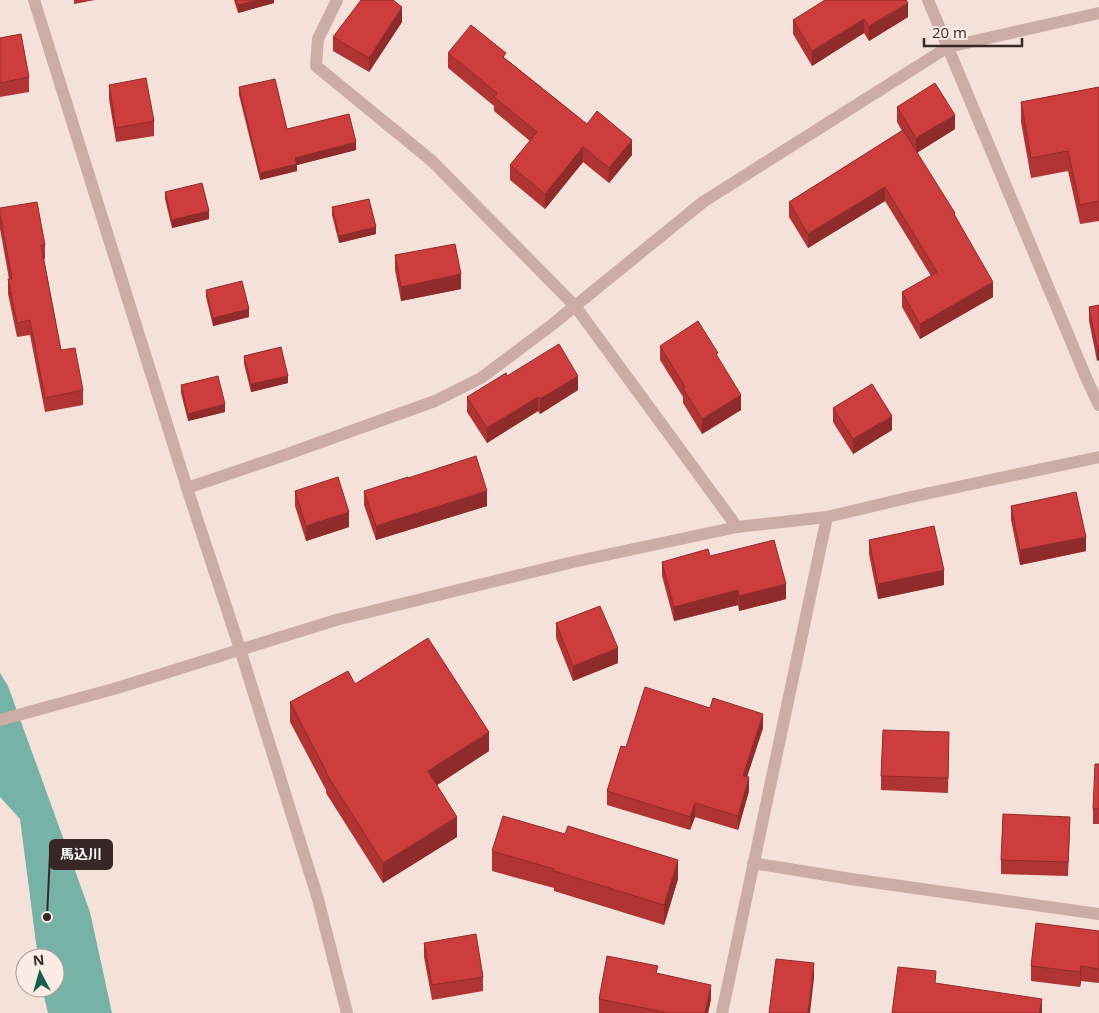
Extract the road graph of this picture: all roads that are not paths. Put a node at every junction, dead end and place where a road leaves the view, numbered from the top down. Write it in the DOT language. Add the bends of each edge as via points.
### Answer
graph roads {
  1 [pos="34,0"];
  2 [pos="337,0"];
  3 [pos="928,0"];
  4 [pos="1099,13"];
  5 [pos="948,47"];
  6 [pos="575,306"];
  7 [pos="1099,405"];
  8 [pos="1099,458"];
  9 [pos="186,488"];
  10 [pos="827,517"];
  11 [pos="737,527"];
  12 [pos="240,649"];
  13 [pos="0,720"];
  14 [pos="753,863"];
  15 [pos="1099,914"];
  16 [pos="347,1013"];
  17 [pos="722,1013"];
  1 -- 9 [label="street"];
  2 -- 6 [label="street" via="318,39 316,66 432,160"];
  3 -- 5 [label="street"];
  4 -- 5 [label="street"];
  5 -- 6 [label="street" via="703,202"];
  5 -- 7 [label="street"];
  6 -- 9 [label="street" via="481,378 435,401"];
  6 -- 11 [label="street"];
  8 -- 10 [label="street"];
  9 -- 12 [label="street"];
  10 -- 11 [label="street"];
  10 -- 14 [label="street"];
  11 -- 12 [label="street" via="573,562 336,620"];
  12 -- 13 [label="street" via="117,688"];
  12 -- 16 [label="street" via="318,899"];
  14 -- 15 [label="street"];
  14 -- 17 [label="street"];
}
